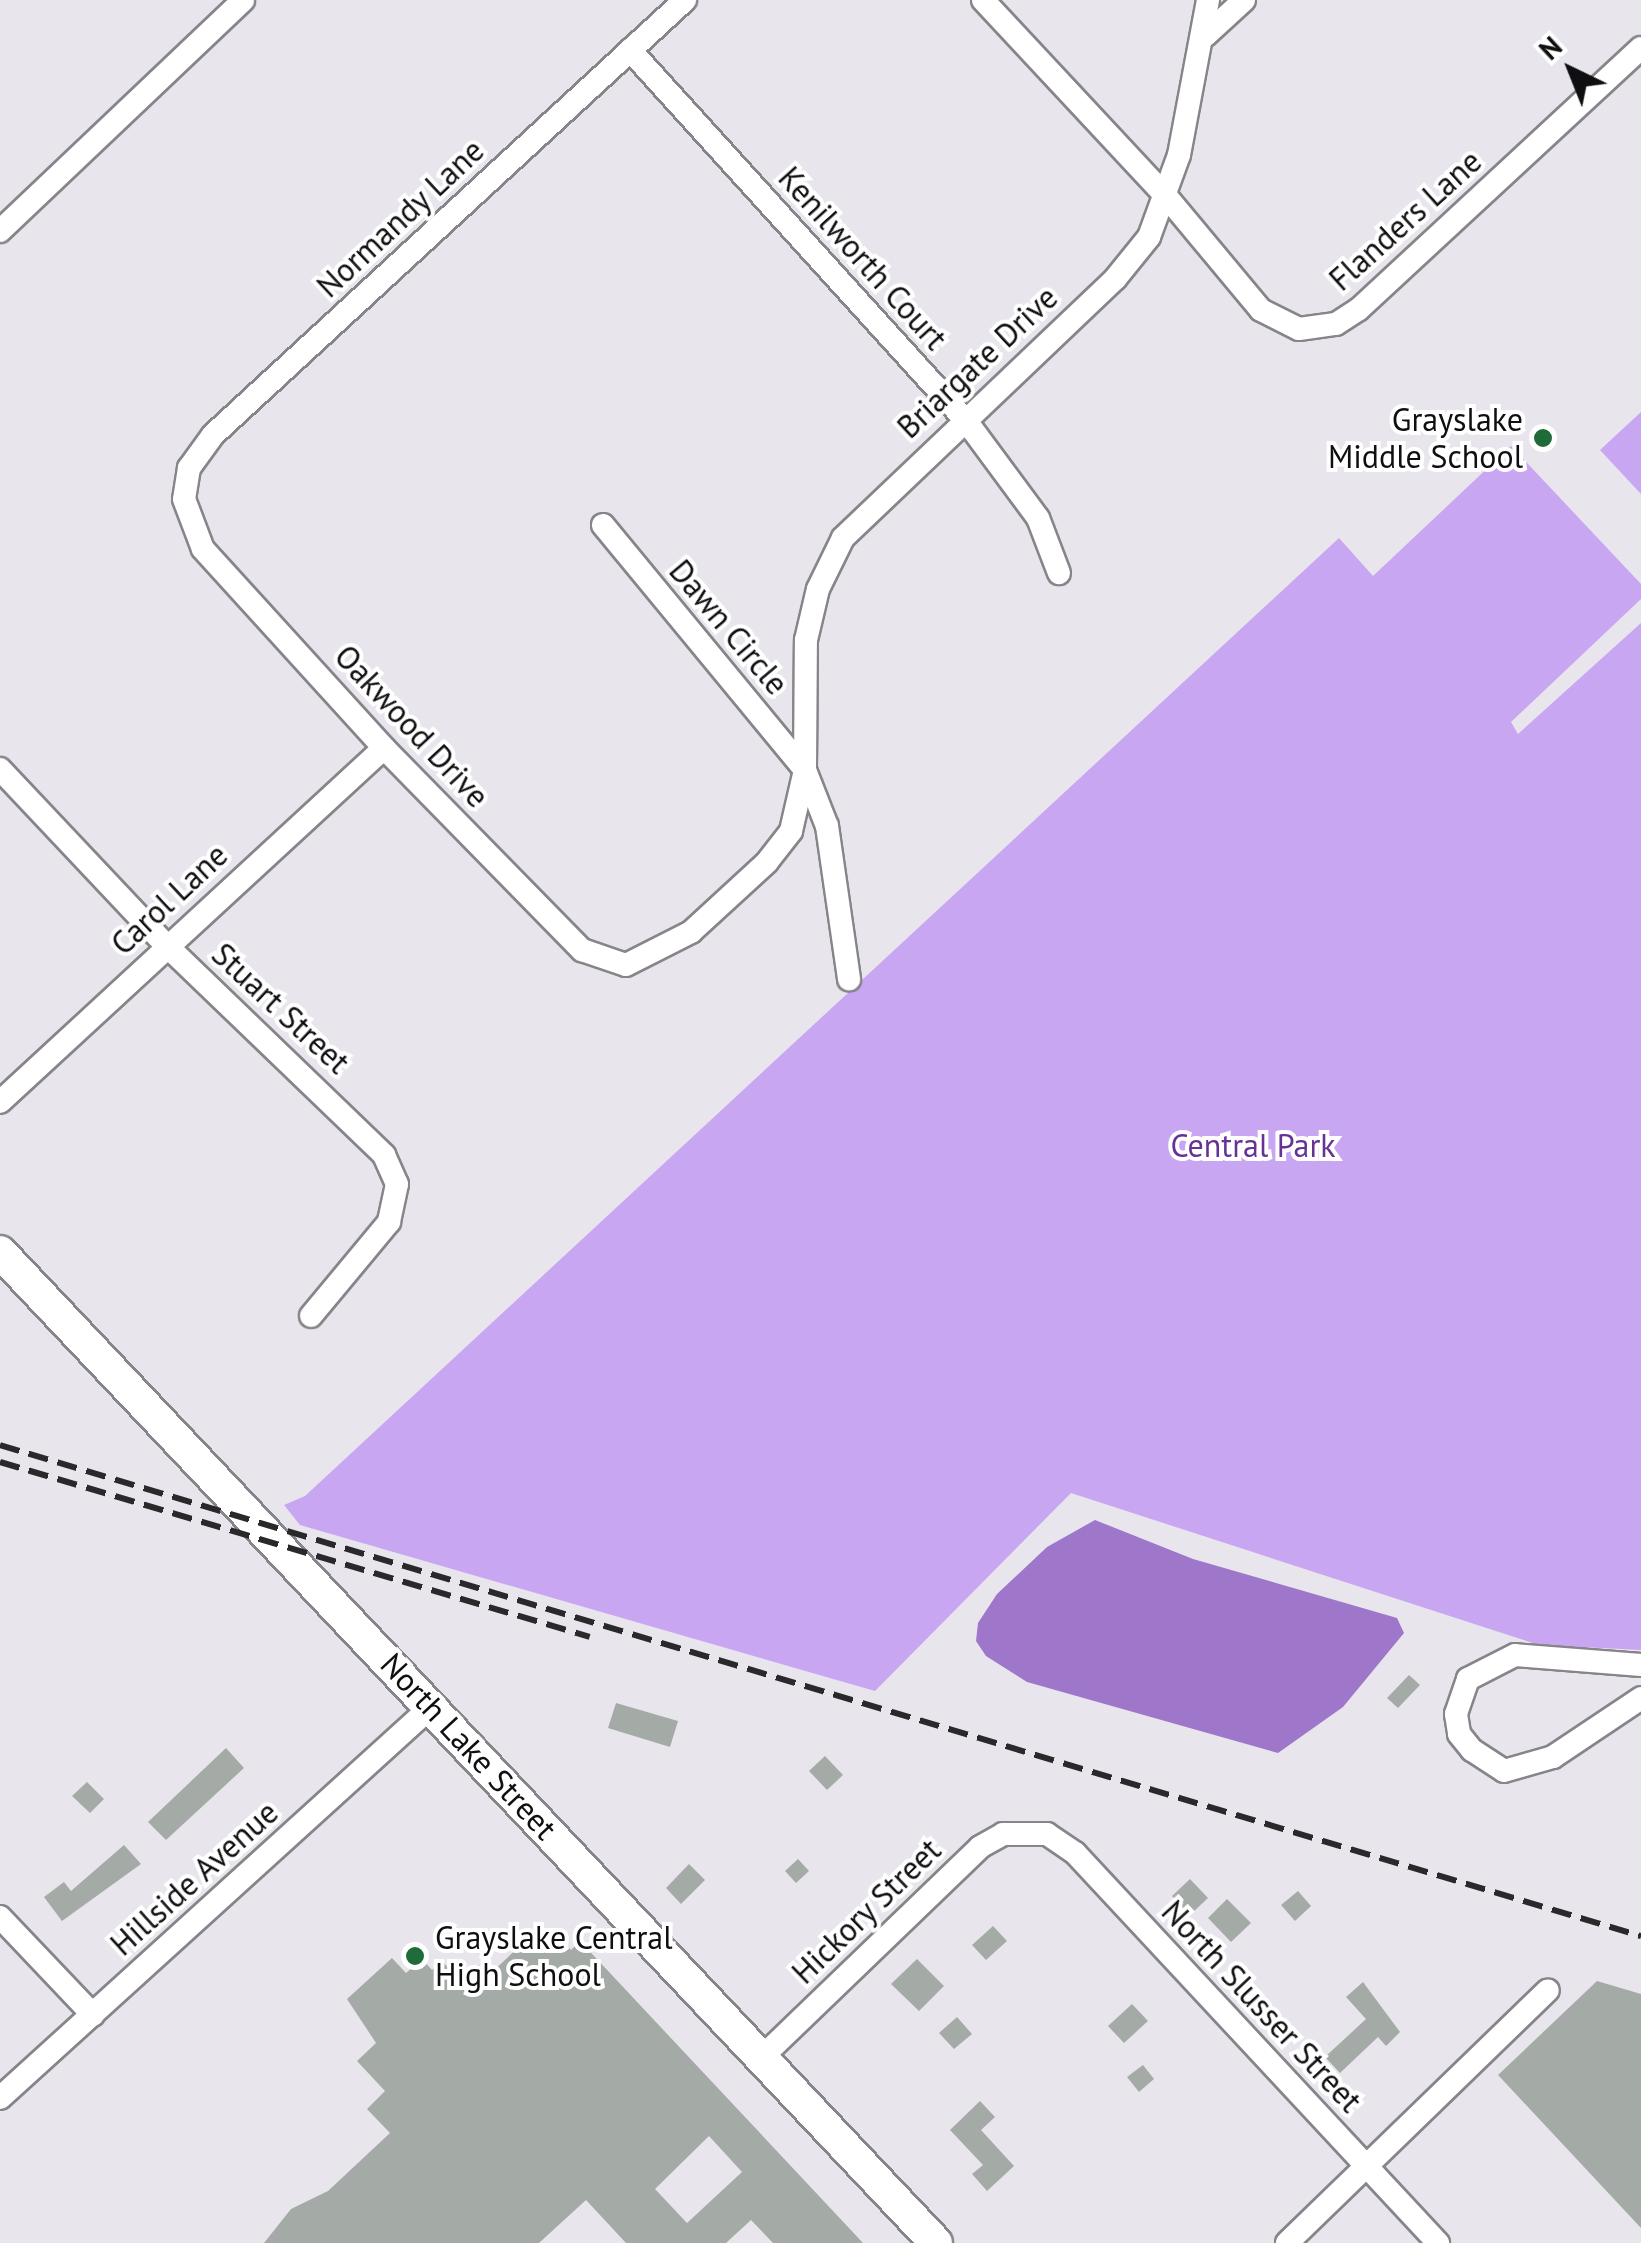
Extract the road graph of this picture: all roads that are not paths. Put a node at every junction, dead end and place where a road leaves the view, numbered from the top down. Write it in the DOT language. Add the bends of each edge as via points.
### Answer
graph roads {
  1 [pos="243,0"];
  2 [pos="685,0"];
  3 [pos="984,0"];
  4 [pos="1208,0"];
  5 [pos="1244,0"];
  6 [pos="1205,36"];
  7 [pos="1641,48"];
  8 [pos="630,50"];
  9 [pos="1166,196"];
  10 [pos="0,231"];
  11 [pos="964,418"];
  12 [pos="184,500"];
  13 [pos="603,525"];
  14 [pos="1059,573"];
  15 [pos="384,748"];
  16 [pos="0,768"];
  17 [pos="805,770"];
  18 [pos="166,945"];
  19 [pos="626,965"];
  20 [pos="849,979"];
  21 [pos="0,1102"];
  22 [pos="0,1252"];
  23 [pos="311,1316"];
  24 [pos="1641,1665"];
  25 [pos="1641,1698"];
  26 [pos="432,1706"];
  27 [pos="1028,1830"];
  28 [pos="0,1917"];
  29 [pos="1548,1990"];
  30 [pos="92,2015"];
  31 [pos="761,2058"];
  32 [pos="0,2098"];
  33 [pos="1366,2166"];
  34 [pos="936,2243"];
  35 [pos="1287,2243"];
  36 [pos="1438,2243"];
  1 -- 10 [label="street"];
  2 -- 8 [label="street, Normandy Lane"];
  3 -- 9 [label="street, Flanders Lane"];
  4 -- 6 [label="street, Briargate Drive"];
  5 -- 6 [label="street"];
  6 -- 9 [label="street, Briargate Drive"];
  7 -- 9 [label="street, Flanders Lane" via="1336,324 1298,329 1261,310"];
  8 -- 11 [label="street, Kenilworth Court"];
  8 -- 12 [label="street, Normandy Lane" via="213,434 189,468"];
  9 -- 11 [label="street, Briargate Drive" via="1149,237 1115,279"];
  11 -- 14 [label="street, Kenilworth Court" via="1038,518"];
  11 -- 17 [label="street, Briargate Drive" via="843,538 818,588 806,640"];
  12 -- 15 [label="street, Oakwood Drive" via="203,549"];
  13 -- 17 [label="street, Dawn Circle"];
  15 -- 18 [label="street, Carol Lane"];
  15 -- 19 [label="street, Oakwood Drive" via="582,950"];
  16 -- 18 [label="street, Stuart Street"];
  17 -- 19 [label="street, Briargate Drive" via="790,831 767,862 691,932"];
  17 -- 20 [label="street, Briargate Drive" via="827,826"];
  18 -- 21 [label="street, Carol Lane"];
  18 -- 23 [label="street, Stuart Street" via="350,1118 384,1156 397,1184 390,1222"];
  22 -- 26 [label="street, North Lake Street"];
  24 -- 25 [label="street" via="1515,1655 1468,1679 1456,1714 1459,1734 1472,1750 1504,1772 1554,1757"];
  26 -- 30 [label="street, Hillside Avenue"];
  26 -- 31 [label="street, North Lake Street"];
  27 -- 31 [label="street, Hickory Street" via="980,1847"];
  27 -- 33 [label="street, North Slusser Street" via="1075,1853"];
  28 -- 30 [label="street"];
  29 -- 33 [label="street"];
  30 -- 32 [label="street, Hillside Avenue"];
  31 -- 34 [label="street, North Lake Street"];
  33 -- 35 [label="street"];
  33 -- 36 [label="street, North Slusser Street"];
}
